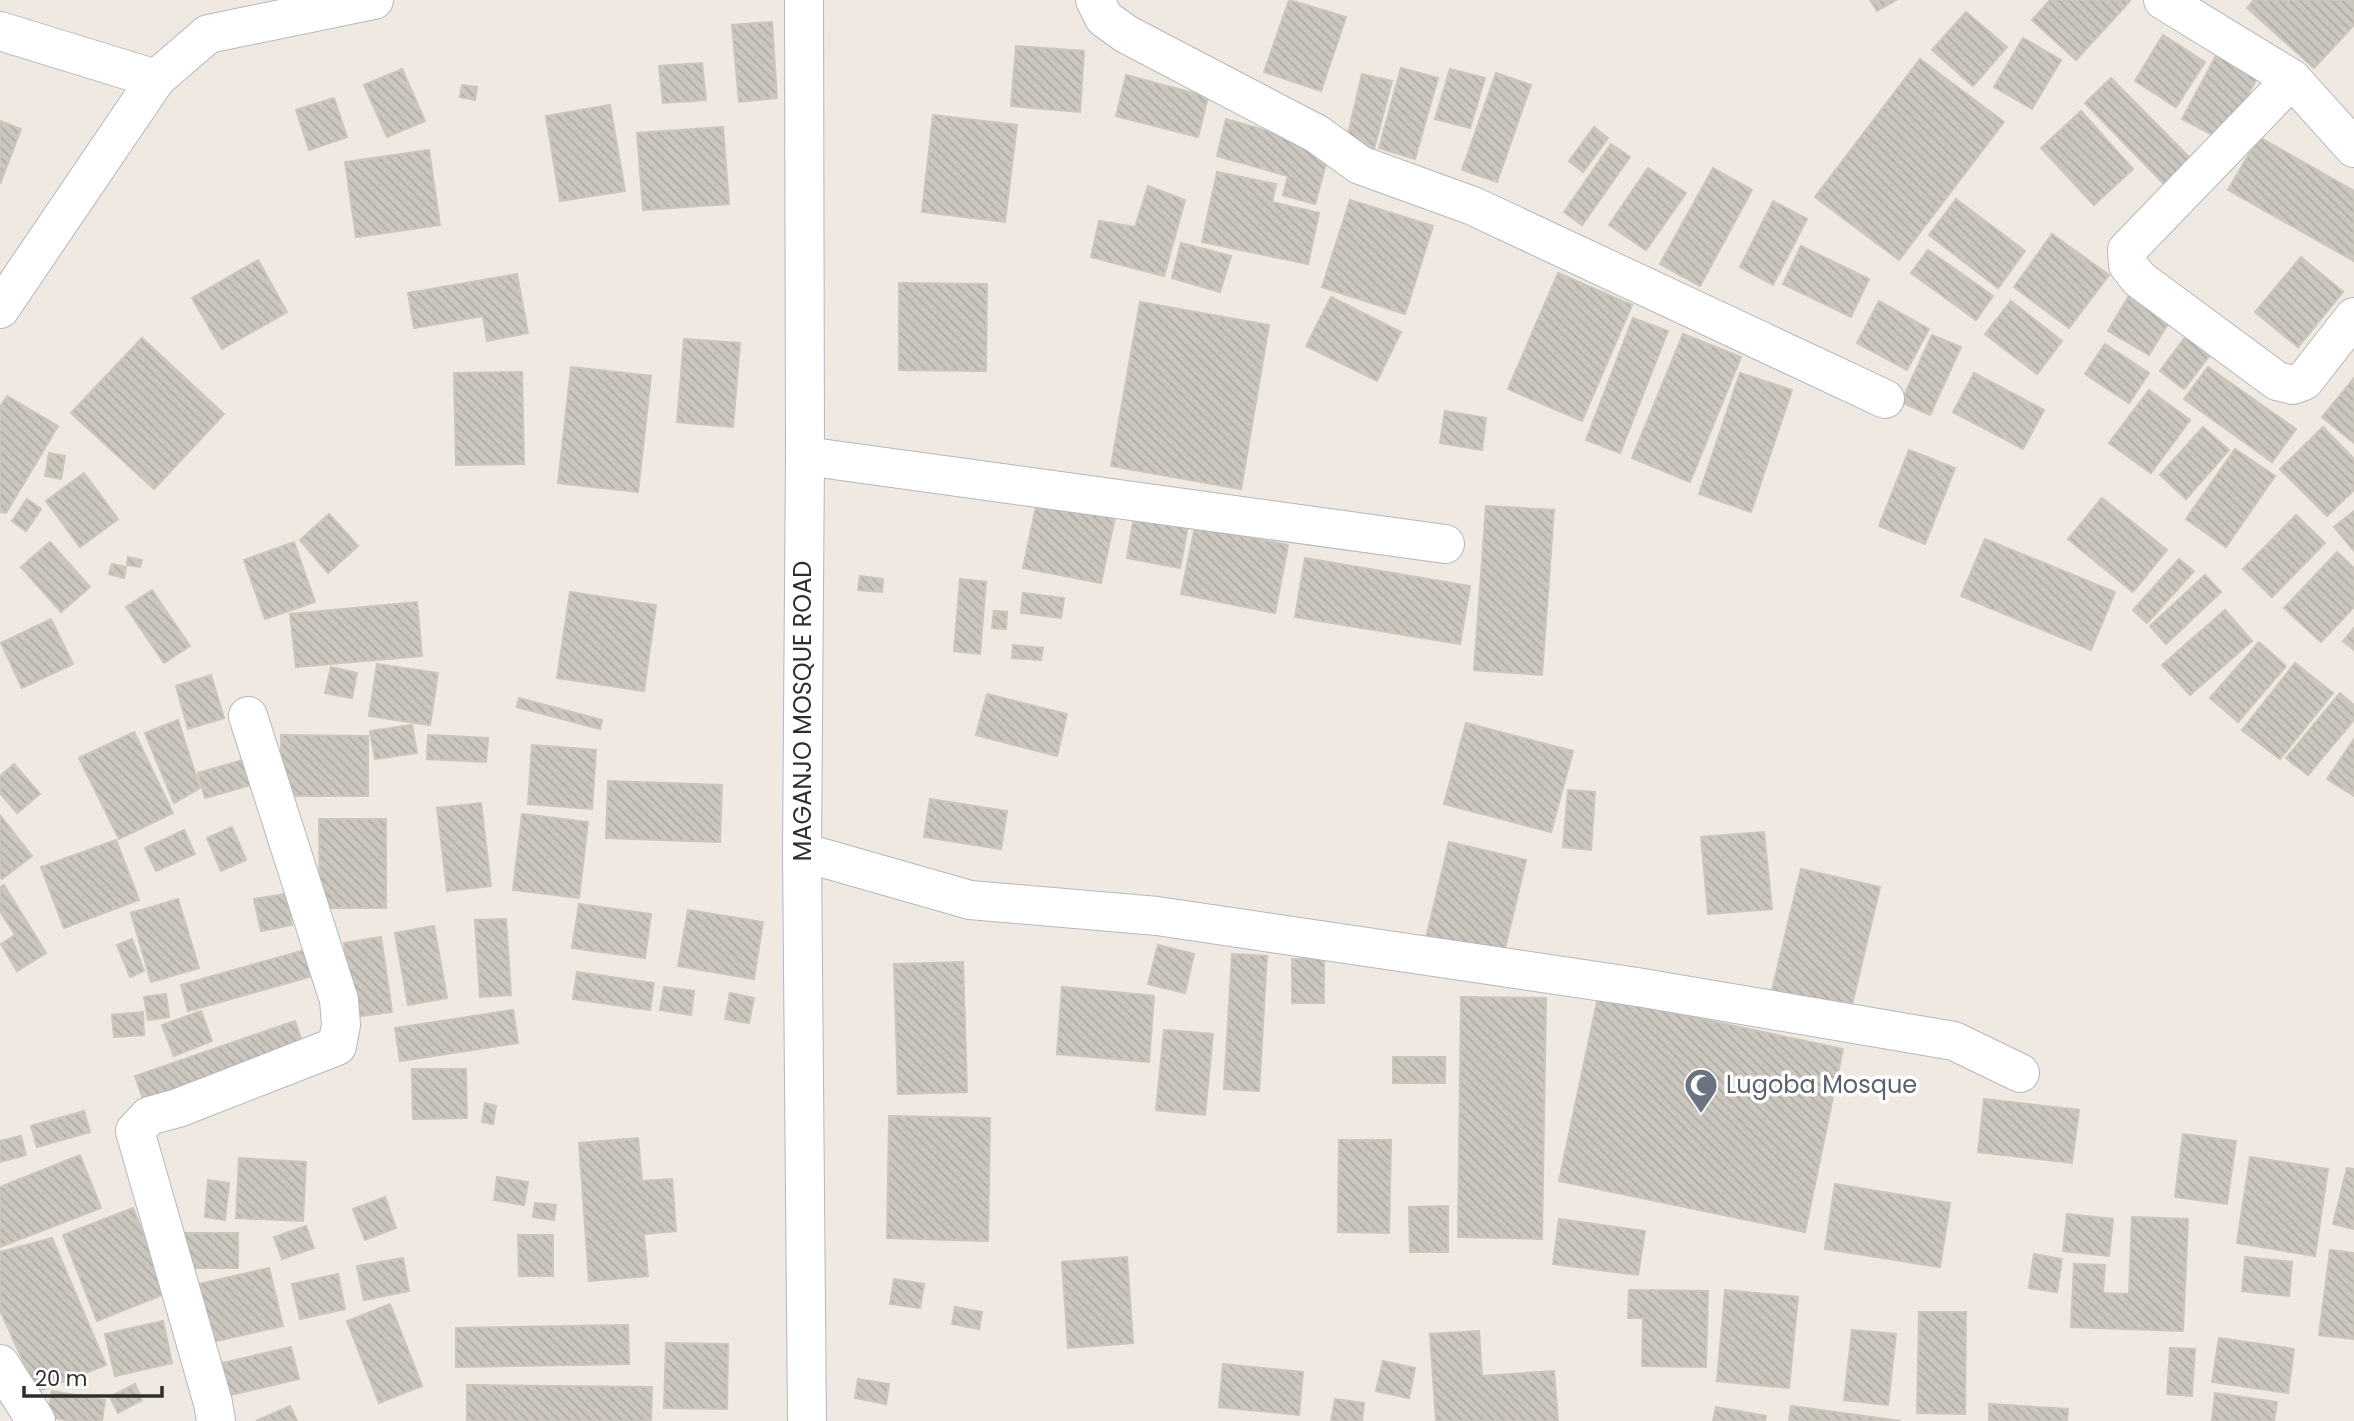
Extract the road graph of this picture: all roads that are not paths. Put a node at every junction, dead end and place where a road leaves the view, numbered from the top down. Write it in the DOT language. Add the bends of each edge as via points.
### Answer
graph roads {
  1 [pos="374,0"];
  2 [pos="804,0"];
  3 [pos="1095,0"];
  4 [pos="2163,0"];
  5 [pos="0,31"];
  6 [pos="156,79"];
  7 [pos="2292,79"];
  8 [pos="2354,148"];
  9 [pos="0,309"];
  10 [pos="2354,317"];
  11 [pos="1885,399"];
  12 [pos="806,456"];
  13 [pos="1445,544"];
  14 [pos="248,716"];
  15 [pos="802,852"];
  16 [pos="2020,1073"];
  17 [pos="0,1364"];
  18 [pos="36,1421"];
  19 [pos="216,1421"];
  20 [pos="807,1421"];
  1 -- 6 [label="street" via="208,34"];
  2 -- 12 [label="street, MAGANJO MOSQUE ROAD"];
  3 -- 11 [label="street" via="1104,18 1126,34 1317,134 1360,165 1473,206"];
  4 -- 7 [label="street"];
  5 -- 6 [label="street"];
  6 -- 9 [label="street"];
  7 -- 8 [label="street"];
  7 -- 10 [label="street" via="2127,250 2128,265 2139,279 2277,382 2293,386 2304,381"];
  12 -- 13 [label="street"];
  12 -- 15 [label="street, MAGANJO MOSQUE ROAD"];
  14 -- 19 [label="street" via="339,1000 341,1025 337,1046 149,1116 135,1131"];
  15 -- 16 [label="street" via="970,900 1157,916 1637,987 1954,1041"];
  15 -- 20 [label="street, MAGANJO MOSQUE ROAD"];
  17 -- 18 [label="street"];
}
